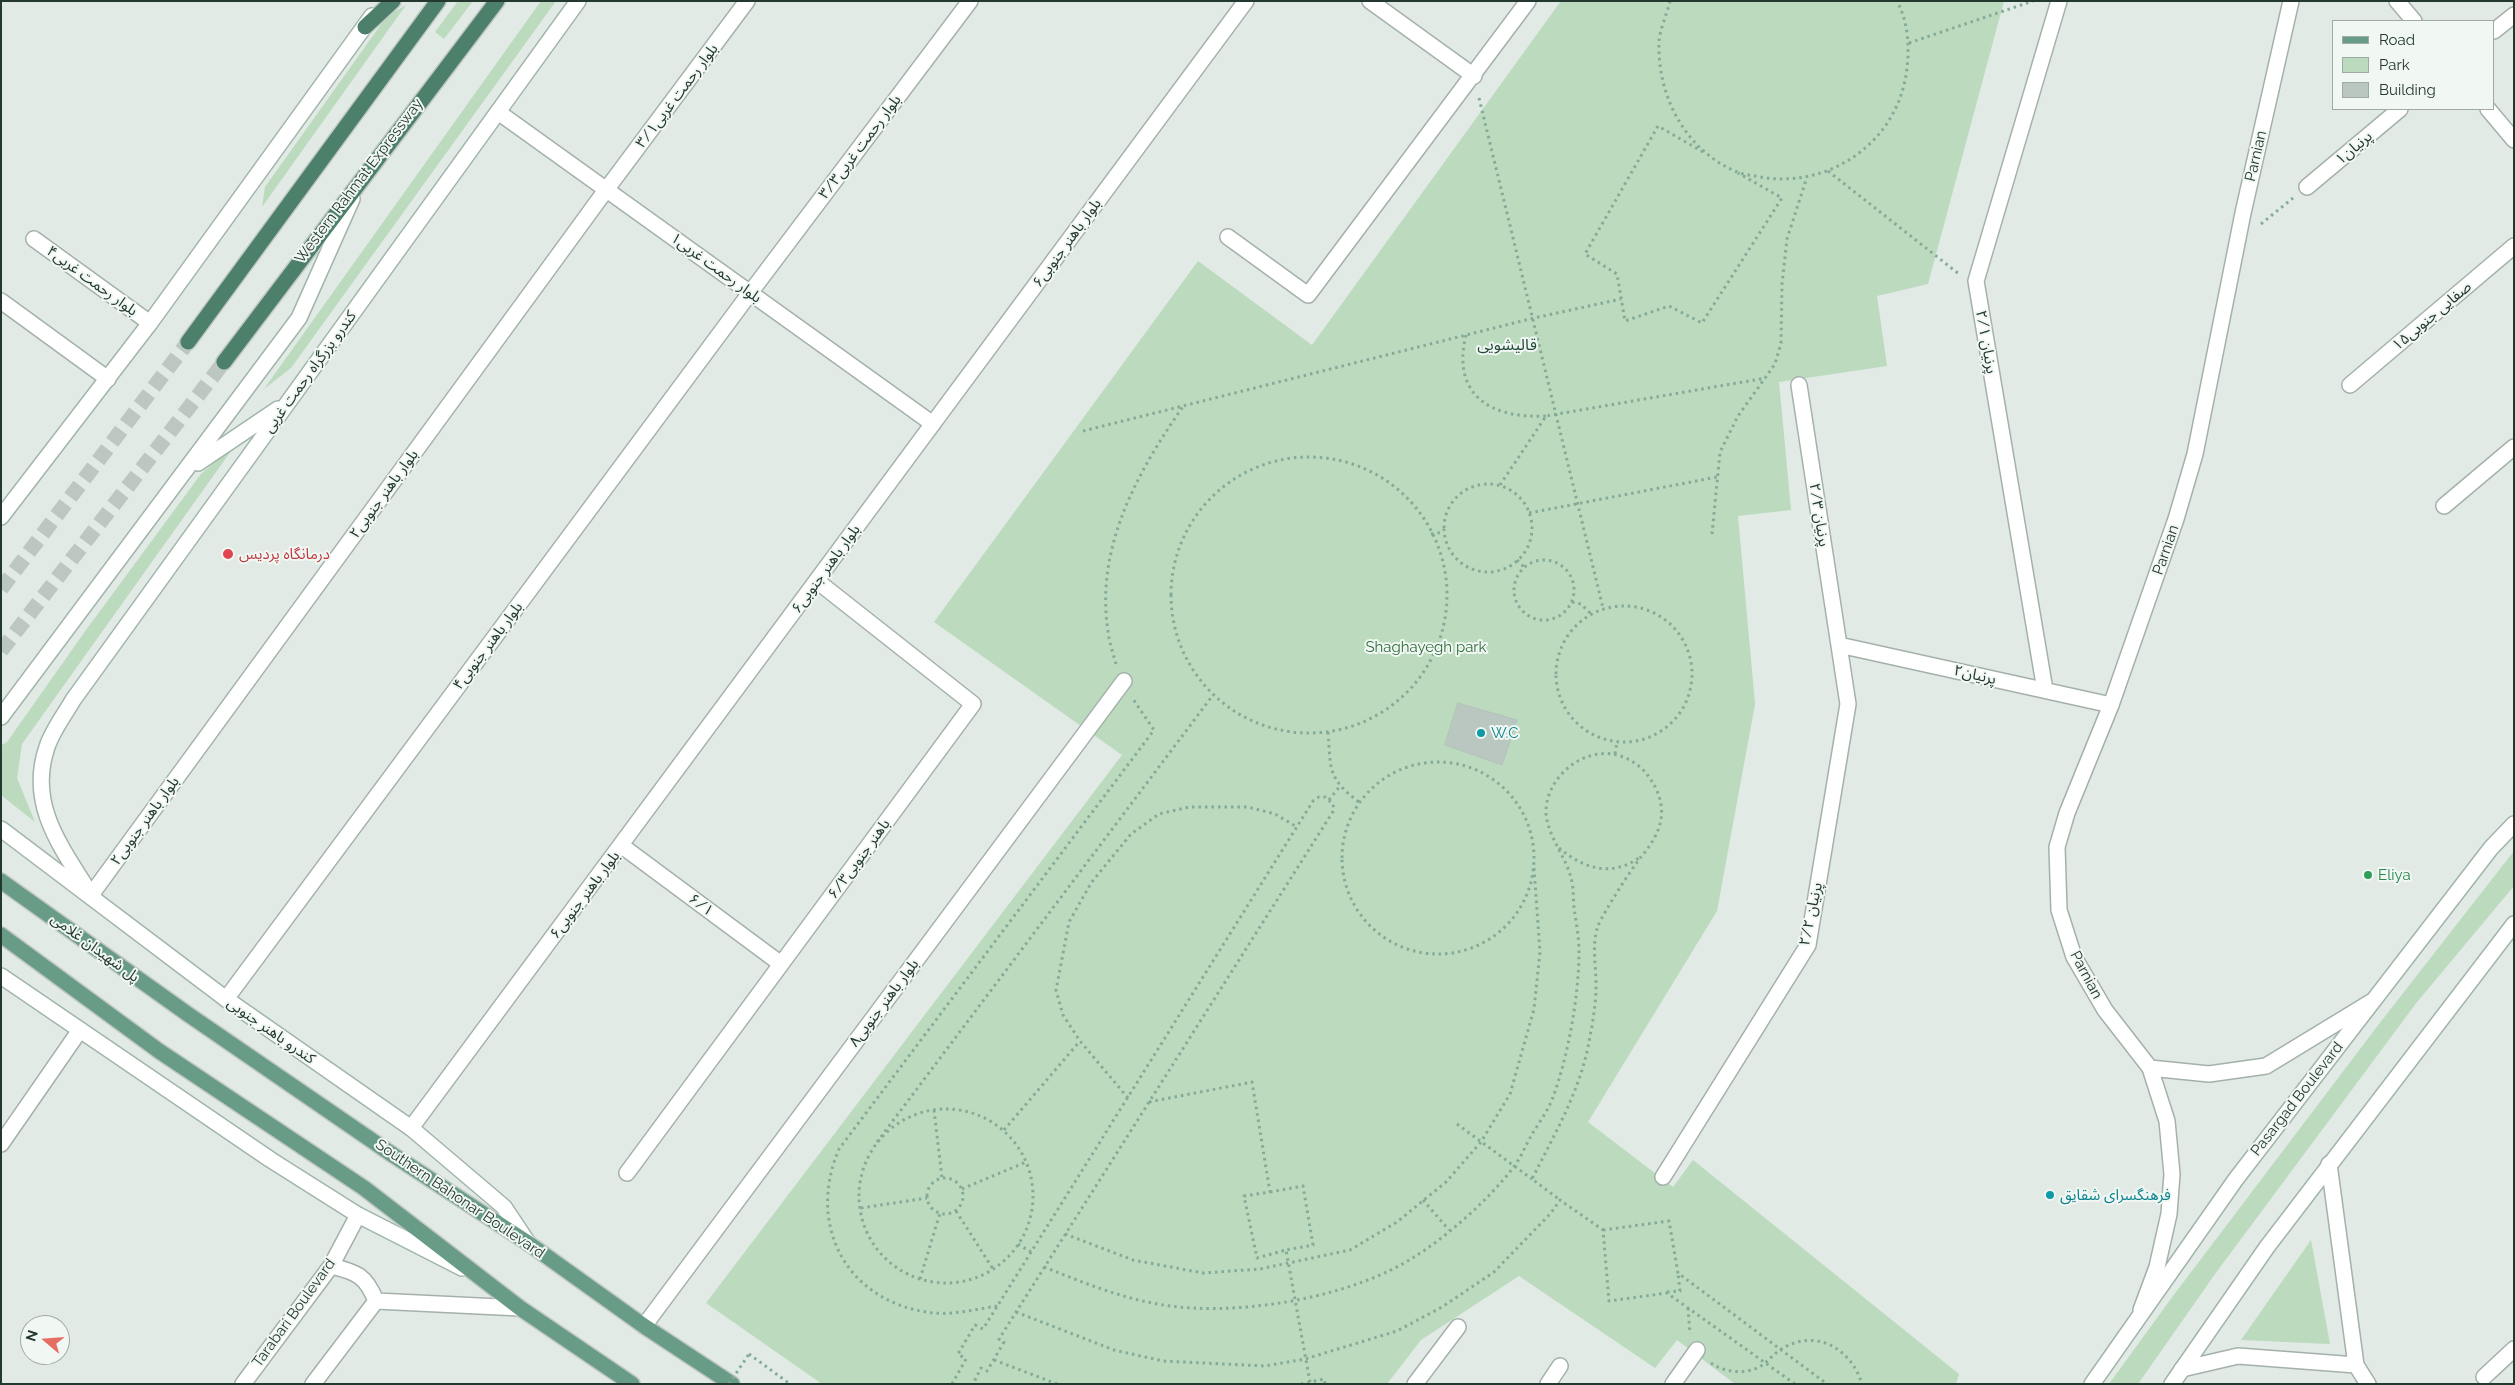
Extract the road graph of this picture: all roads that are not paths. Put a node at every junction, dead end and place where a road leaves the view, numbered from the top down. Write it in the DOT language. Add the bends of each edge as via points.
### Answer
graph roads {
  1 [pos="383,1"];
  2 [pos="393,1"];
  3 [pos="438,1"];
  4 [pos="497,1"];
  5 [pos="578,1"];
  6 [pos="748,1"];
  7 [pos="970,1"];
  8 [pos="1370,1"];
  9 [pos="1528,1"];
  10 [pos="2059,1"];
  11 [pos="2291,1"];
  12 [pos="2397,1"];
  13 [pos="1238,4"];
  14 [pos="2514,15"];
  15 [pos="2413,20"];
  16 [pos="365,26"];
  17 [pos="2495,30"];
  18 [pos="1474,76"];
  19 [pos="2399,110"];
  20 [pos="2489,110"];
  21 [pos="498,112"];
  22 [pos="2514,140"];
  23 [pos="360,179"];
  24 [pos="2307,187"];
  25 [pos="606,190"];
  26 [pos="1228,237"];
  27 [pos="34,240"];
  28 [pos="2514,246"];
  29 [pos="750,293"];
  30 [pos="1,301"];
  31 [pos="150,324"];
  32 [pos="188,342"];
  33 [pos="224,362"];
  34 [pos="108,379"];
  35 [pos="1799,385"];
  36 [pos="2350,385"];
  37 [pos="288,402"];
  38 [pos="933,424"];
  39 [pos="2514,447"];
  40 [pos="188,469"];
  41 [pos="2444,506"];
  42 [pos="1,517"];
  43 [pos="817,582"];
  44 [pos="1839,644"];
  45 [pos="1124,681"];
  46 [pos="2045,690"];
  47 [pos="2111,705"];
  48 [pos="1,718"];
  49 [pos="2514,824"];
  50 [pos="2,830"];
  51 [pos="622,846"];
  52 [pos="1,881"];
  53 [pos="91,895"];
  54 [pos="2514,924"];
  55 [pos="1,935"];
  56 [pos="781,964"];
  57 [pos="1,976"];
  58 [pos="226,999"];
  59 [pos="2371,1002"];
  60 [pos="189,1015"];
  61 [pos="80,1030"];
  62 [pos="2150,1068"];
  63 [pos="411,1128"];
  64 [pos="1,1144"];
  65 [pos="2329,1164"];
  66 [pos="627,1173"];
  67 [pos="1663,1177"];
  68 [pos="358,1215"];
  69 [pos="528,1242"];
  70 [pos="331,1266"];
  71 [pos="472,1273"];
  72 [pos="376,1301"];
  73 [pos="520,1308"];
  74 [pos="2140,1315"];
  75 [pos="644,1326"];
  76 [pos="1458,1327"];
  77 [pos="2514,1349"];
  78 [pos="1697,1350"];
  79 [pos="2356,1365"];
  80 [pos="1560,1366"];
  81 [pos="2182,1369"];
  82 [pos="2484,1377"];
  83 [pos="243,1384"];
  84 [pos="313,1384"];
  85 [pos="632,1384"];
  86 [pos="730,1384"];
  87 [pos="1415,1384"];
  88 [pos="1548,1384"];
  89 [pos="1673,1384"];
  90 [pos="2092,1384"];
  91 [pos="2172,1384"];
  92 [pos="2368,1384"];
  1 -- 16 [label="street"];
  2 -- 16 [label="highway"];
  3 -- 32 [label="highway"];
  4 -- 23 [label="highway, Western Rahmat Expressway"];
  5 -- 21 [label="street, کندرو بزرگراه رحمت غربی"];
  6 -- 25 [label="street, بلوار رحمت غربی۳/۱"];
  7 -- 29 [label="street, بلوار رحمت غربی۳/۳"];
  8 -- 18 [label="street"];
  9 -- 18 [label="street"];
  10 -- 46 [label="street, پرنیان ۲/۱" via="1976,281"];
  11 -- 47 [label="street, Parnian" via="2237,243 2195,454 2176,520"];
  12 -- 15 [label="street"];
  13 -- 38 [label="street, بلوار باهنر جنوبی۶"];
  14 -- 17 [label="street"];
  16 -- 31 [label="street"];
  18 -- 26 [label="street" via="1308,296"];
  19 -- 24 [label="street, پرنیان۱"];
  20 -- 22 [label="street"];
  21 -- 25 [label="street, بلوار رحمت غربی۱"];
  21 -- 37 [label="street, کندرو بزرگراه رحمت غربی"];
  23 -- 33 [label="highway, Western Rahmat Expressway"];
  23 -- 40 [label="street" via="299,318"];
  25 -- 29 [label="street, بلوار رحمت غربی۱"];
  25 -- 53 [label="street, بلوار باهنر جنوبی۲"];
  27 -- 31 [label="street, بلوار رحمت غربی۴"];
  28 -- 36 [label="street, صفایی جنوبی۱۵"];
  29 -- 38 [label="street, بلوار رحمت غربی۱"];
  29 -- 58 [label="street, بلوار باهنر جنوبی۴"];
  30 -- 34 [label="street"];
  31 -- 34 [label="street"];
  34 -- 42 [label="street"];
  35 -- 44 [label="street, پرنیان ۲/۳"];
  37 -- 40 [label="street"];
  37 -- 53 [label="street, کندرو بزرگراه رحمت غربی" via="73,700 47,746 40,786 50,828"];
  38 -- 43 [label="street, بلوار باهنر جنوبی۶"];
  39 -- 41 [label="street"];
  40 -- 48 [label="street"];
  43 -- 51 [label="street, بلوار باهنر جنوبی۶"];
  43 -- 56 [label="street, ۶/۳باهنر جنوبی" via="973,704"];
  44 -- 46 [label="street, پرنیان۲"];
  44 -- 67 [label="street, پرنیان ۲/۲" via="1848,704 1808,945"];
  45 -- 75 [label="street, ۸بلوار باهنر جنوبی"];
  46 -- 47 [label="street, پرنیان۲"];
  47 -- 62 [label="street, Parnian" via="2057,847 2058,910 2074,956 2105,1010"];
  49 -- 59 [label="street, Pasargad Boulevard" via="2491,848"];
  50 -- 53 [label="street, کندرو باهنر جنوبی"];
  51 -- 56 [label="street, ۶/۱"];
  51 -- 63 [label="street, بلوار باهنر جنوبی۶"];
  52 -- 60 [label="main road, پل شهیدان غلامی"];
  53 -- 58 [label="street, کندرو باهنر جنوبی"];
  54 -- 65 [label="street"];
  55 -- 71 [label="main road" via="159,1051 364,1188"];
  56 -- 66 [label="street, ۶/۳باهنر جنوبی"];
  57 -- 61 [label="street"];
  58 -- 63 [label="street, کندرو باهنر جنوبی"];
  59 -- 62 [label="street" via="2266,1066 2209,1074"];
  59 -- 74 [label="street, Pasargad Boulevard" via="2236,1179"];
  60 -- 69 [label="main road, Southern Bahonar Boulevard" via="393,1155"];
  61 -- 64 [label="street"];
  61 -- 68 [label="street"];
  62 -- 74 [label="street" via="2166,1121 2172,1174 2169,1214"];
  63 -- 69 [label="street, کندرو باهنر جنوبی" via="504,1207"];
  65 -- 79 [label="street"];
  65 -- 81 [label="street"];
  68 -- 70 [label="street, Tarabari Boulevard"];
  68 -- 71 [label="street"];
  69 -- 75 [label="main road, Southern Bahonar Boulevard"];
  70 -- 72 [label="street" via="353,1271 369,1283"];
  70 -- 83 [label="street, Tarabari Boulevard"];
  71 -- 73 [label="main road"];
  72 -- 73 [label="street"];
  72 -- 84 [label="street"];
  73 -- 85 [label="main road"];
  74 -- 90 [label="street, Pasargad Boulevard"];
  75 -- 86 [label="main road, Southern Bahonar Boulevard"];
  76 -- 87 [label="street"];
  77 -- 82 [label="street"];
  78 -- 89 [label="street"];
  79 -- 81 [label="street" via="2238,1356"];
  79 -- 92 [label="street"];
  80 -- 88 [label="street"];
  81 -- 91 [label="street"];
}
